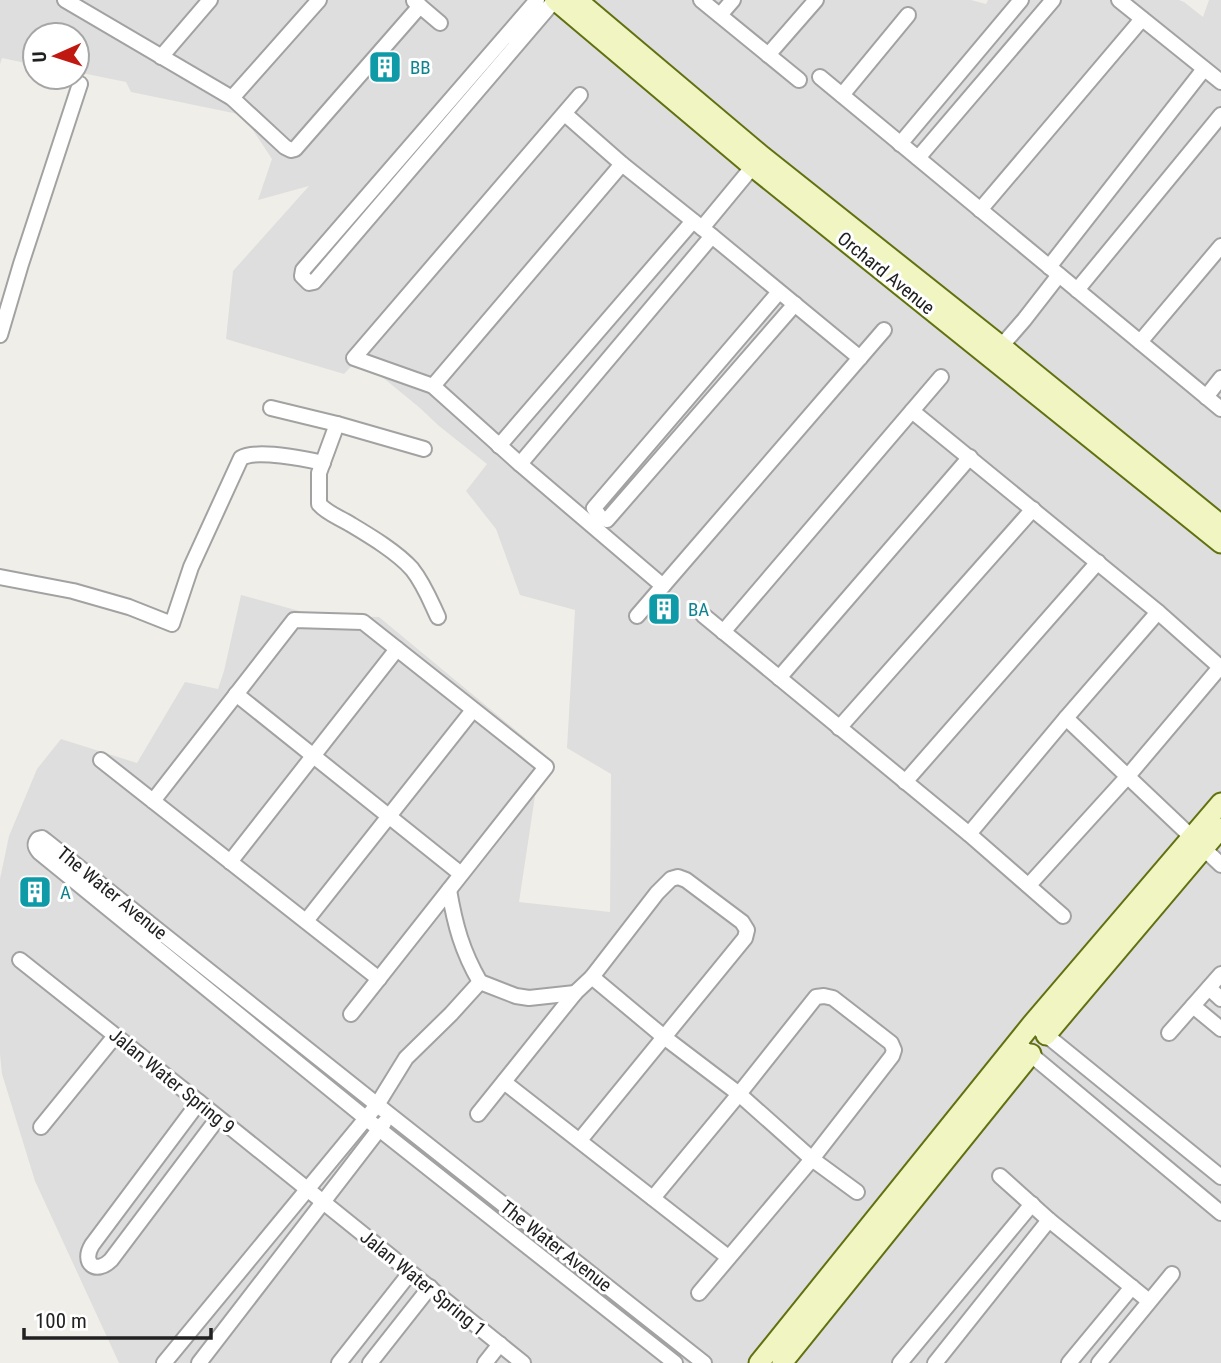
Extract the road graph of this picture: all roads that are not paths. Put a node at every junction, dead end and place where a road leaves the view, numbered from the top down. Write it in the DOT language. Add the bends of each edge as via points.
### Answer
graph roads {
  1 [pos="65,0"];
  2 [pos="97,0"];
  3 [pos="210,0"];
  4 [pos="319,0"];
  5 [pos="537,0"];
  6 [pos="555,0"];
  7 [pos="577,0"];
  8 [pos="701,0"];
  9 [pos="733,0"];
  10 [pos="816,0"];
  11 [pos="1021,0"];
  12 [pos="1053,0"];
  13 [pos="1118,0"];
  14 [pos="417,3"];
  15 [pos="87,13"];
  16 [pos="720,15"];
  17 [pos="908,15"];
  18 [pos="1142,19"];
  19 [pos="440,23"];
  20 [pos="768,55"];
  21 [pos="161,57"];
  22 [pos="1205,69"];
  23 [pos="820,77"];
  24 [pos="799,80"];
  25 [pos="1221,82"];
  26 [pos="78,91"];
  27 [pos="580,95"];
  28 [pos="842,95"];
  29 [pos="232,98"];
  30 [pos="565,114"];
  31 [pos="1221,116"];
  32 [pos="900,144"];
  33 [pos="918,158"];
  34 [pos="757,161"];
  35 [pos="622,164"];
  36 [pos="400,169"];
  37 [pos="980,210"];
  38 [pos="702,228"];
  39 [pos="1221,246"];
  40 [pos="1054,271"];
  41 [pos="1077,290"];
  42 [pos="779,292"];
  43 [pos="795,304"];
  44 [pos="884,330"];
  45 [pos="0,335"];
  46 [pos="1140,342"];
  47 [pos="996,352"];
  48 [pos="860,358"];
  49 [pos="941,377"];
  50 [pos="1221,378"];
  51 [pos="433,386"];
  52 [pos="1206,397"];
  53 [pos="271,408"];
  54 [pos="1221,409"];
  55 [pos="912,411"];
  56 [pos="337,424"];
  57 [pos="499,446"];
  58 [pos="424,449"];
  59 [pos="970,457"];
  60 [pos="323,463"];
  61 [pos="520,464"];
  62 [pos="1168,491"];
  63 [pos="1033,509"];
  64 [pos="1221,525"];
  65 [pos="1221,543"];
  66 [pos="1098,562"];
  67 [pos="0,577"];
  68 [pos="663,586"];
  69 [pos="1158,612"];
  70 [pos="704,615"];
  71 [pos="637,616"];
  72 [pos="438,617"];
  73 [pos="723,632"];
  74 [pos="397,649"];
  75 [pos="1221,666"];
  76 [pos="779,678"];
  77 [pos="236,694"];
  78 [pos="473,710"];
  79 [pos="1066,718"];
  80 [pos="839,728"];
  81 [pos="313,756"];
  82 [pos="101,760"];
  83 [pos="1128,776"];
  84 [pos="905,782"];
  85 [pos="153,801"];
  86 [pos="1221,803"];
  87 [pos="389,816"];
  88 [pos="1221,828"];
  89 [pos="970,834"];
  90 [pos="1197,842"];
  91 [pos="230,862"];
  92 [pos="1221,865"];
  93 [pos="461,874"];
  94 [pos="1029,885"];
  95 [pos="449,890"];
  96 [pos="1063,916"];
  97 [pos="306,921"];
  98 [pos="20,960"];
  99 [pos="1221,974"];
  100 [pos="592,977"];
  101 [pos="379,979"];
  102 [pos="480,982"];
  103 [pos="1209,988"];
  104 [pos="575,993"];
  105 [pos="1221,999"];
  106 [pos="1193,1006"];
  107 [pos="352,1014"];
  108 [pos="1039,1029"];
  109 [pos="1221,1029"];
  110 [pos="1169,1033"];
  111 [pos="115,1036"];
  112 [pos="664,1037"];
  113 [pos="1024,1049"];
  114 [pos="504,1082"];
  115 [pos="739,1094"];
  116 [pos="200,1102"];
  117 [pos="377,1105"];
  118 [pos="478,1114"];
  119 [pos="390,1115"];
  120 [pos="218,1118"];
  121 [pos="366,1118"];
  122 [pos="41,1127"];
  123 [pos="379,1129"];
  124 [pos="580,1140"];
  125 [pos="812,1159"];
  126 [pos="1000,1176"];
  127 [pos="1221,1177"];
  128 [pos="308,1190"];
  129 [pos="857,1192"];
  130 [pos="653,1198"];
  131 [pos="323,1203"];
  132 [pos="1032,1204"];
  133 [pos="1221,1213"];
  134 [pos="1049,1220"];
  135 [pos="728,1257"];
  136 [pos="410,1273"];
  137 [pos="1172,1274"];
  138 [pos="430,1287"];
  139 [pos="1132,1287"];
  140 [pos="699,1293"];
  141 [pos="1149,1301"];
  142 [pos="500,1344"];
  143 [pos="688,1350"];
  144 [pos="164,1363"];
  145 [pos="199,1363"];
  146 [pos="339,1363"];
  147 [pos="370,1363"];
  148 [pos="485,1363"];
  149 [pos="523,1363"];
  150 [pos="676,1363"];
  151 [pos="704,1363"];
  152 [pos="759,1363"];
  153 [pos="782,1363"];
  154 [pos="900,1363"];
  155 [pos="935,1363"];
  156 [pos="1069,1363"];
  157 [pos="1099,1363"];
  1 -- 15 [label="street"];
  2 -- 15 [label="street"];
  3 -- 21 [label="street"];
  4 -- 29 [label="street"];
  5 -- 36 [label="street"];
  6 -- 34 [label="street, Orchard Avenue"];
  6 -- 36 [label="street"];
  7 -- 34 [label="street, Orchard Avenue"];
  8 -- 16 [label="street"];
  9 -- 16 [label="street"];
  10 -- 20 [label="street"];
  11 -- 32 [label="street"];
  12 -- 33 [label="street"];
  13 -- 18 [label="street"];
  14 -- 19 [label="street"];
  14 -- 29 [label="street" via="295,149 285,147"];
  15 -- 21 [label="street"];
  16 -- 20 [label="street"];
  17 -- 28 [label="street"];
  18 -- 22 [label="street"];
  18 -- 37 [label="street"];
  20 -- 24 [label="street"];
  21 -- 29 [label="street"];
  22 -- 25 [label="street"];
  22 -- 40 [label="street"];
  23 -- 28 [label="street"];
  26 -- 45 [label="street"];
  27 -- 30 [label="street"];
  28 -- 32 [label="street"];
  30 -- 35 [label="street"];
  30 -- 51 [label="street" via="354,358"];
  31 -- 41 [label="street"];
  32 -- 33 [label="street"];
  33 -- 37 [label="street"];
  34 -- 38 [label="street"];
  34 -- 47 [label="street, Orchard Avenue"];
  35 -- 38 [label="street"];
  35 -- 51 [label="street"];
  36 -- 36 [label="street" via="314,282 309,284 303,270"];
  37 -- 40 [label="street"];
  38 -- 42 [label="street"];
  38 -- 57 [label="street"];
  38 -- 61 [label="street"];
  39 -- 46 [label="street"];
  40 -- 41 [label="street"];
  40 -- 47 [label="street" via="1024,320"];
  41 -- 46 [label="street"];
  42 -- 43 [label="street"];
  42 -- 43 [label="street" via="594,508 600,517 607,520"];
  43 -- 48 [label="street"];
  44 -- 48 [label="street"];
  46 -- 52 [label="street"];
  47 -- 62 [label="street, Orchard Avenue"];
  48 -- 68 [label="street"];
  49 -- 55 [label="street"];
  50 -- 52 [label="street"];
  51 -- 57 [label="street"];
  52 -- 54 [label="street"];
  53 -- 56 [label="street"];
  55 -- 59 [label="street"];
  55 -- 73 [label="street"];
  56 -- 58 [label="street"];
  56 -- 60 [label="street"];
  57 -- 61 [label="street"];
  59 -- 63 [label="street"];
  59 -- 76 [label="street"];
  60 -- 67 [label="street" via="257,454 241,458 191,567 172,624 73,591"];
  60 -- 72 [label="street" via="318,504 411,568"];
  61 -- 68 [label="street"];
  62 -- 64 [label="street, Orchard Avenue"];
  62 -- 65 [label="street, Orchard Avenue"];
  63 -- 66 [label="street"];
  63 -- 80 [label="street"];
  66 -- 69 [label="street"];
  66 -- 84 [label="street"];
  68 -- 71 [label="street"];
  69 -- 75 [label="street"];
  69 -- 79 [label="street"];
  70 -- 73 [label="street"];
  73 -- 76 [label="street"];
  74 -- 77 [label="street" via="363,622 294,620"];
  74 -- 78 [label="street"];
  74 -- 81 [label="street"];
  75 -- 83 [label="street"];
  76 -- 80 [label="street"];
  77 -- 81 [label="street"];
  77 -- 85 [label="street"];
  78 -- 87 [label="street"];
  78 -- 93 [label="street" via="546,767"];
  79 -- 83 [label="street"];
  79 -- 89 [label="street"];
  80 -- 84 [label="street"];
  81 -- 87 [label="street"];
  81 -- 91 [label="street"];
  82 -- 85 [label="street"];
  83 -- 90 [label="street"];
  83 -- 94 [label="street"];
  84 -- 89 [label="street"];
  85 -- 91 [label="street"];
  86 -- 90 [label="street"];
  87 -- 93 [label="street"];
  87 -- 97 [label="street"];
  88 -- 90 [label="street"];
  89 -- 94 [label="street"];
  90 -- 92 [label="street"];
  90 -- 108 [label="street"];
  91 -- 97 [label="street"];
  93 -- 95 [label="street"];
  94 -- 96 [label="street"];
  95 -- 101 [label="street"];
  95 -- 102 [label="street" via="455,926"];
  97 -- 101 [label="street"];
  98 -- 111 [label="street, Jalan Water Spring 9"];
  99 -- 103 [label="street"];
  100 -- 104 [label="street"];
  100 -- 112 [label="street"];
  100 -- 112 [label="street" via="671,879 686,880 742,922 745,938"];
  101 -- 107 [label="street"];
  102 -- 104 [label="street" via="529,998"];
  102 -- 117 [label="street" via="406,1058"];
  103 -- 105 [label="street"];
  103 -- 106 [label="street"];
  104 -- 114 [label="street"];
  106 -- 109 [label="street"];
  106 -- 110 [label="street"];
  108 -- 113 [label="street"];
  108 -- 127 [label="street"];
  111 -- 116 [label="street, Jalan Water Spring 9"];
  111 -- 122 [label="street"];
  112 -- 115 [label="street"];
  112 -- 124 [label="street"];
  113 -- 133 [label="street"];
  113 -- 152 [label="street"];
  113 -- 153 [label="street"];
  114 -- 118 [label="street"];
  114 -- 124 [label="street"];
  115 -- 125 [label="street"];
  115 -- 125 [label="street" via="816,997 833,998 891,1043 892,1056"];
  115 -- 130 [label="street"];
  116 -- 120 [label="street, Jalan Water Spring 9"];
  116 -- 120 [label="street" via="87,1252 90,1264 100,1267 111,1260"];
  117 -- 119 [label="street, The Water Avenue"];
  117 -- 121 [label="street"];
  117 -- 121 [label="street, The Water Avenue" via="38,839 39,852"];
  119 -- 123 [label="street"];
  119 -- 143 [label="street, The Water Avenue"];
  120 -- 128 [label="street, Jalan Water Spring 9"];
  121 -- 123 [label="street, The Water Avenue"];
  121 -- 128 [label="street"];
  123 -- 131 [label="street"];
  123 -- 150 [label="street, The Water Avenue"];
  124 -- 130 [label="street"];
  125 -- 129 [label="street"];
  125 -- 135 [label="street"];
  126 -- 132 [label="street"];
  128 -- 131 [label="street, Jalan Water Spring 9"];
  128 -- 144 [label="street"];
  130 -- 135 [label="street"];
  131 -- 136 [label="street, Jalan Water Spring 1"];
  131 -- 145 [label="street"];
  132 -- 134 [label="street"];
  132 -- 154 [label="street"];
  134 -- 139 [label="street"];
  134 -- 155 [label="street"];
  135 -- 140 [label="street"];
  136 -- 138 [label="street, Jalan Water Spring 1"];
  136 -- 146 [label="street"];
  137 -- 141 [label="street"];
  138 -- 142 [label="street, Jalan Water Spring 1"];
  138 -- 147 [label="street"];
  139 -- 141 [label="street"];
  139 -- 156 [label="street"];
  141 -- 157 [label="street"];
  142 -- 148 [label="street"];
  142 -- 149 [label="street, Jalan Water Spring 1"];
  143 -- 150 [label="street"];
  143 -- 151 [label="street, The Water Avenue"];
}
